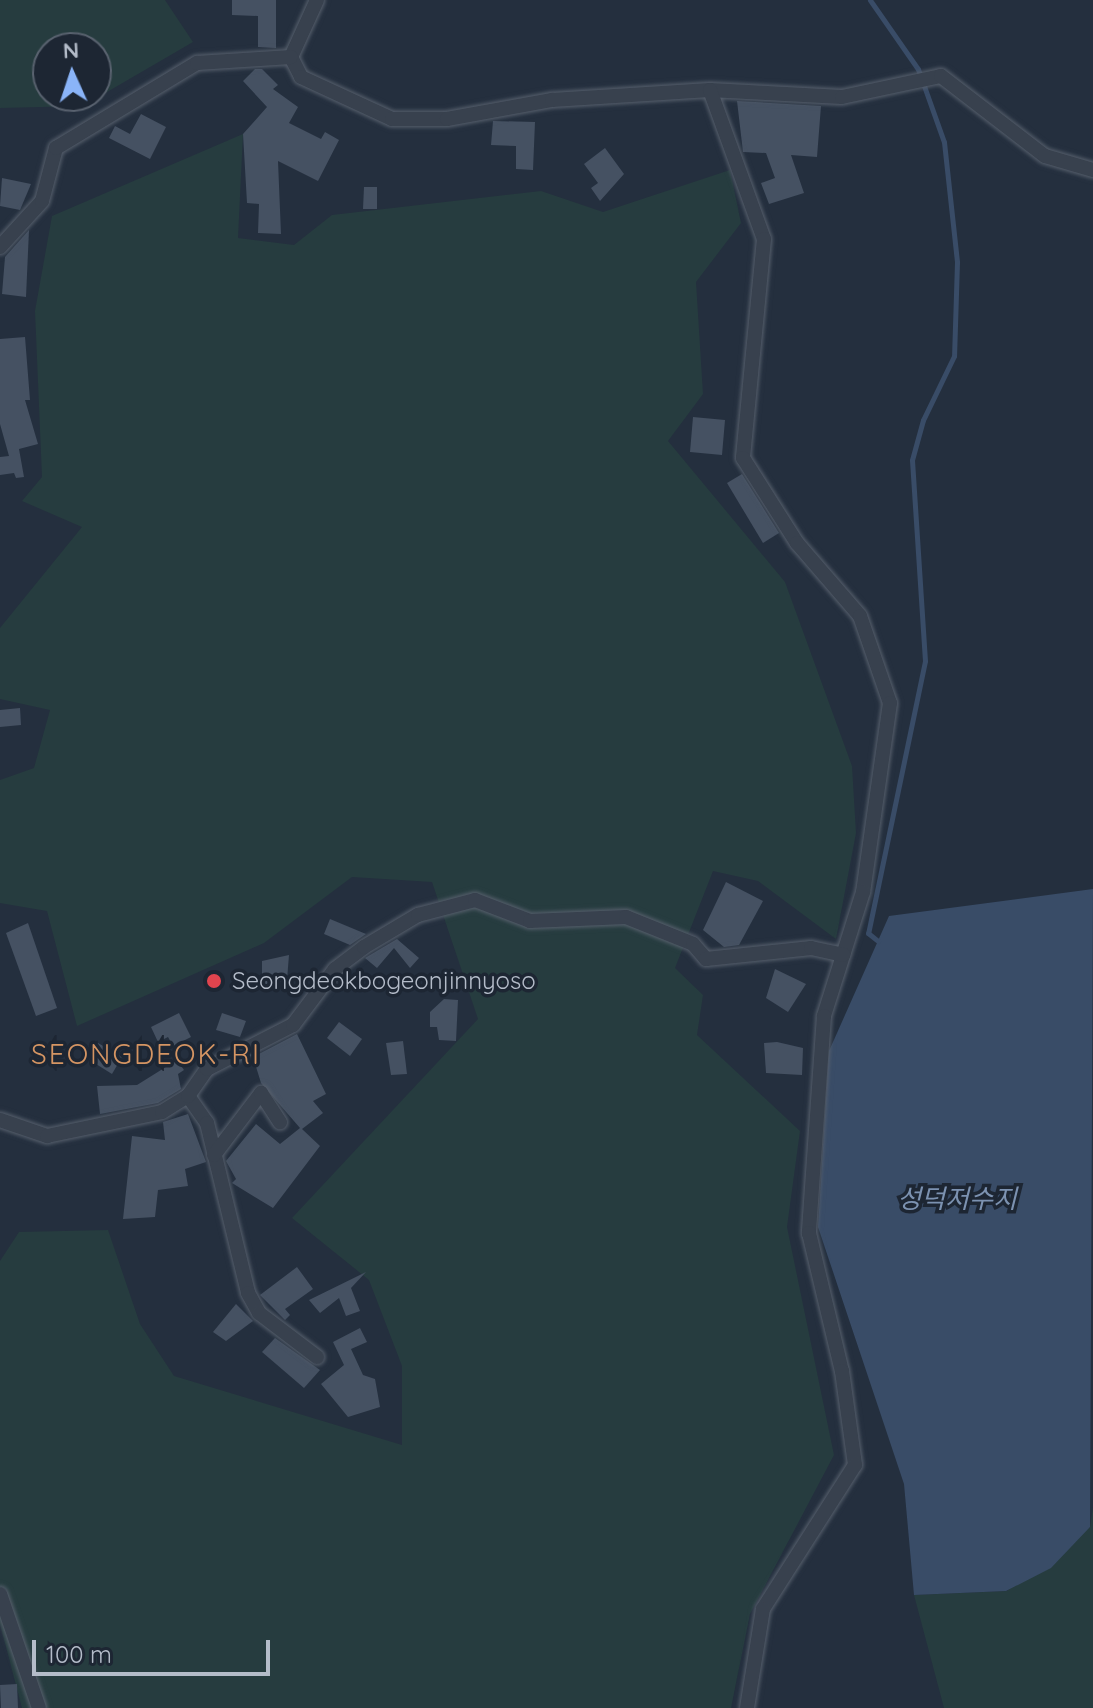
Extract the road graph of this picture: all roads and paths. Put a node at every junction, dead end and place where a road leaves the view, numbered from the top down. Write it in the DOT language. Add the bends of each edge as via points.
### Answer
graph roads {
  1 [pos="317,0"];
  2 [pos="291,57"];
  3 [pos="710,90"];
  4 [pos="1093,170"];
  5 [pos="0,247"];
  6 [pos="843,955"];
  7 [pos="188,1096"];
  8 [pos="0,1120"];
  9 [pos="280,1122"];
  10 [pos="214,1155"];
  11 [pos="317,1357"];
  12 [pos="0,1594"];
  13 [pos="39,1708"];
  14 [pos="747,1708"];
  1 -- 2 [label="street"];
  2 -- 3 [label="street" via="301,77 392,119 447,119 552,100"];
  2 -- 5 [label="street" via="197,63 56,148 42,201"];
  3 -- 4 [label="street" via="842,97 941,76 1045,156"];
  3 -- 6 [label="street" via="764,239 743,458 797,543 860,616 890,703 863,892"];
  6 -- 7 [label="street" via="811,948 706,959 693,944 626,917 530,921 475,900 418,915 364,947 335,969 293,1025 207,1069"];
  6 -- 14 [label="street" via="824,1016 809,1233 842,1371 855,1465 763,1609"];
  7 -- 8 [label="street" via="162,1112 47,1136"];
  7 -- 10 [label="street" via="207,1123"];
  9 -- 10 [label="street" via="261,1093"];
  10 -- 11 [label="street" via="248,1293 259,1313"];
  12 -- 13 [label="street"];
}
